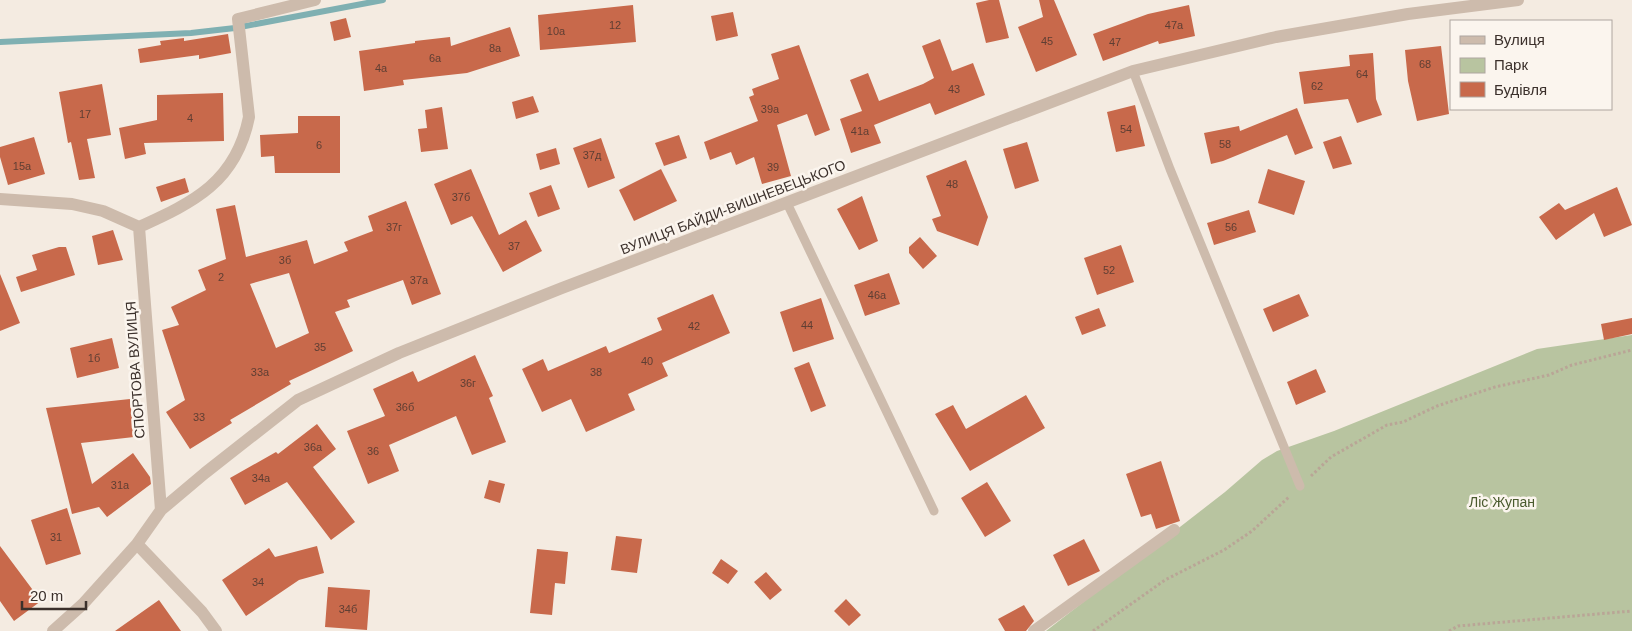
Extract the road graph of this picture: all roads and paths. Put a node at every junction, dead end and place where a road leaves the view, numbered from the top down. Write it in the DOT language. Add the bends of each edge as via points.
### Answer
graph roads {
  1 [pos="315,0"];
  2 [pos="1518,0"];
  3 [pos="1132,71"];
  4 [pos="0,200"];
  5 [pos="787,202"];
  6 [pos="139,227"];
  7 [pos="1632,350"];
  8 [pos="1300,486"];
  9 [pos="161,510"];
  10 [pos="934,511"];
  11 [pos="1174,530"];
  12 [pos="136,544"];
  13 [pos="1632,612"];
  14 [pos="53,631"];
  15 [pos="216,631"];
  16 [pos="1034,631"];
  17 [pos="1093,631"];
  18 [pos="1449,631"];
  1 -- 6 [label="street" via="238,18 249,117 246,133 228,168 214,185 187,206"];
  2 -- 3 [label="street, ВУЛИЦЯ БАЙДИ-ВИШНЕВЕЦЬКОГО" via="1408,14 1276,37"];
  3 -- 5 [label="street, ВУЛИЦЯ БАЙДИ-ВИШНЕВЕЦЬКОГО"];
  3 -- 8 [label="lane"];
  4 -- 6 [label="street" via="72,204 103,211"];
  5 -- 9 [label="street, ВУЛИЦЯ БАЙДИ-ВИШНЕВЕЦЬКОГО" via="399,353 298,400"];
  5 -- 10 [label="lane"];
  6 -- 9 [label="street, СПОРТОВА ВУЛИЦЯ"];
  7 -- 8 [label="path" via="1495,387 1437,406 1403,422 1387,424 1331,457"];
  8 -- 17 [label="path" via="1252,531 1224,550 1165,580"];
  9 -- 12 [label="street, ВУЛИЦЯ БАЙДИ-ВИШНЕВЕЦЬКОГО"];
  11 -- 16 [label="street"];
  12 -- 14 [label="street, ВУЛИЦЯ БАЙДИ-ВИШНЕВЕЦЬКОГО" via="83,604"];
  12 -- 15 [label="street" via="202,612"];
  13 -- 18 [label="path" via="1458,626"];
}
